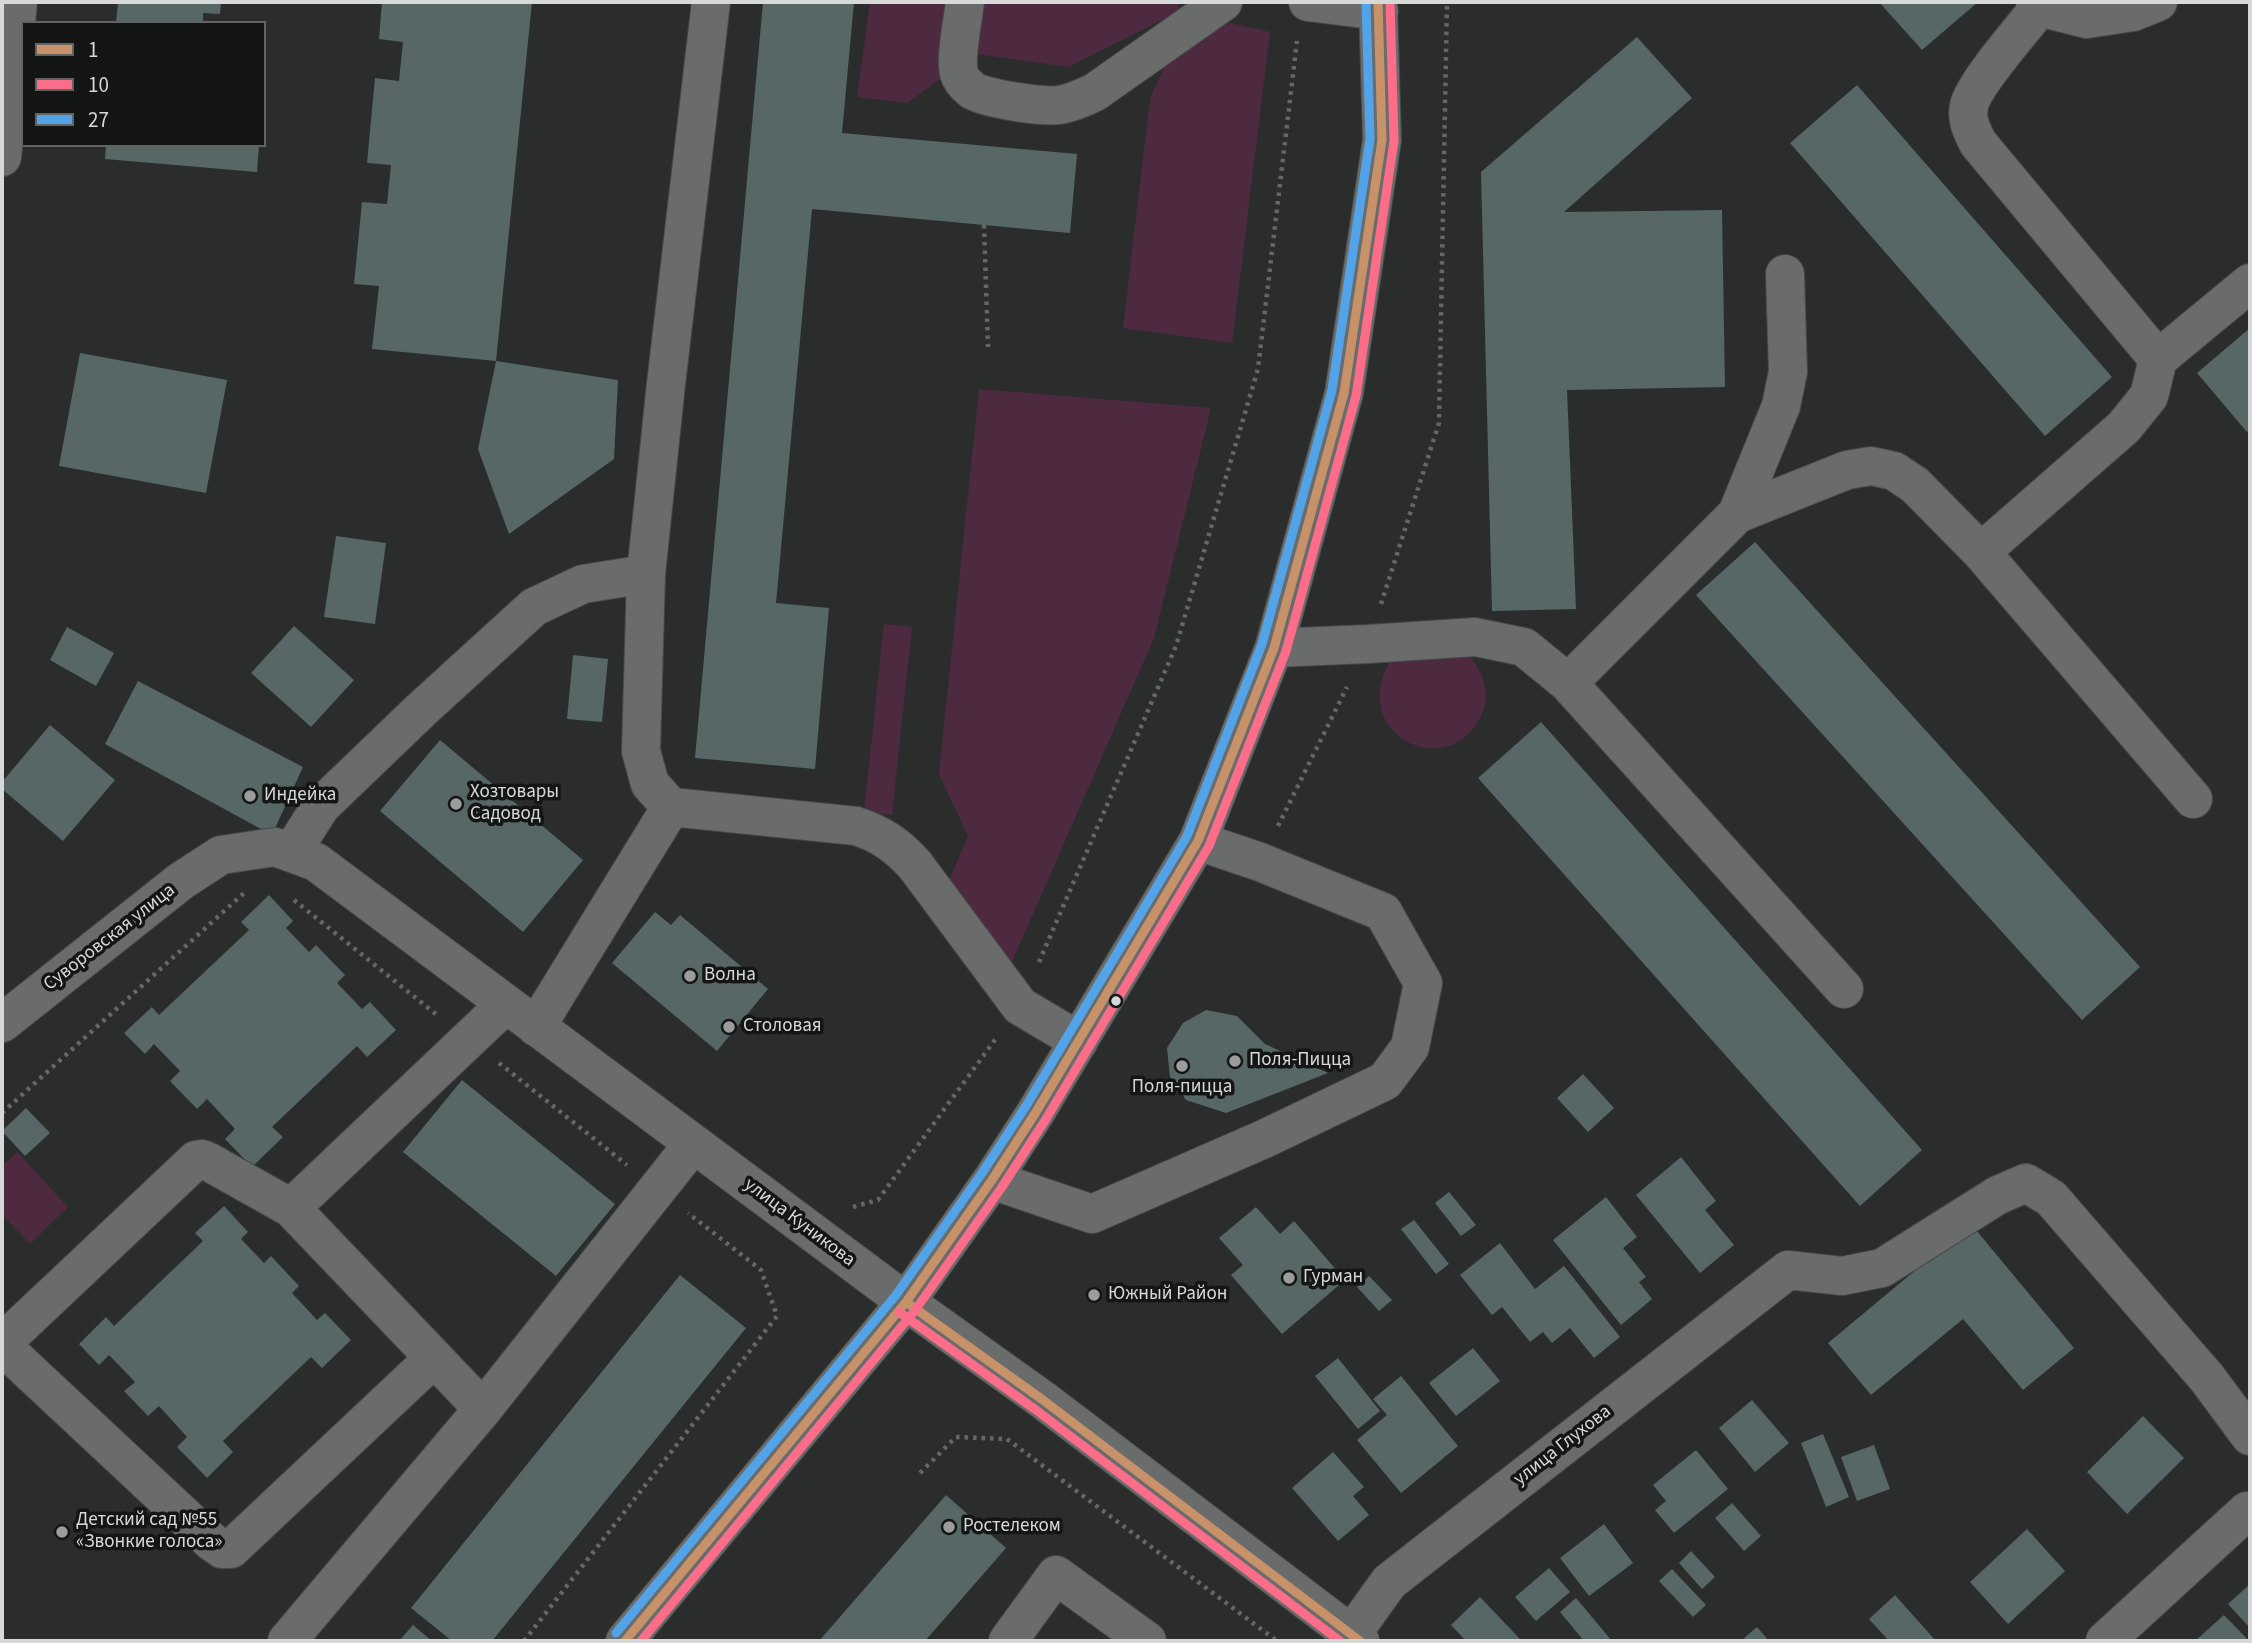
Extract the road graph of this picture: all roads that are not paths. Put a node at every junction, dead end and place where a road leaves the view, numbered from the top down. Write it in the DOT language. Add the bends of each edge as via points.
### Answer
graph roads {
  1 [pos="18,2"];
  2 [pos="711,2"];
  3 [pos="965,2"];
  4 [pos="1223,2"];
  5 [pos="2158,2"];
  6 [pos="2040,4"];
  7 [pos="1379,6"];
  8 [pos="1303,15"];
  9 [pos="2,157"];
  10 [pos="1785,274"];
  11 [pos="2250,283"];
  12 [pos="2158,359"];
  13 [pos="1737,514"];
  14 [pos="1981,552"];
  15 [pos="646,574"];
  16 [pos="1273,648"];
  17 [pos="1568,683"];
  18 [pos="2193,799"];
  19 [pos="671,807"];
  20 [pos="1198,841"];
  21 [pos="291,853"];
  22 [pos="221,855"];
  23 [pos="1844,989"];
  24 [pos="506,1004"];
  25 [pos="2,1023"];
  26 [pos="536,1027"];
  27 [pos="1079,1041"];
  28 [pos="693,1144"];
  29 [pos="992,1180"];
  30 [pos="291,1208"];
  31 [pos="906,1302"];
  32 [pos="2,1344"];
  33 [pos="434,1358"];
  34 [pos="483,1409"];
  35 [pos="2250,1436"];
  36 [pos="2249,1507"];
  37 [pos="1356,1638"];
  38 [pos="287,1641"];
  39 [pos="625,1641"];
  40 [pos="1007,1641"];
  41 [pos="1147,1641"];
  42 [pos="2105,1641"];
  1 -- 9 [label="street"];
  2 -- 15 [label="street"];
  3 -- 4 [label="street" via="958,61 964,83 984,95 1056,105 1095,92"];
  5 -- 6 [label="street" via="2133,12 2087,19"];
  6 -- 12 [label="street" via="1977,88 1969,105 1969,125 1978,143"];
  7 -- 8 [label="street"];
  7 -- 16 [label="street" via="1382,141 1344,393"];
  10 -- 13 [label="street" via="1788,372 1781,406"];
  11 -- 12 [label="street"];
  12 -- 14 [label="street" via="2149,396 2124,427"];
  13 -- 14 [label="street" via="1847,470 1871,466 1894,471 1915,485"];
  13 -- 17 [label="street"];
  14 -- 18 [label="street"];
  15 -- 19 [label="street" via="641,751 650,784"];
  15 -- 21 [label="street" via="583,584 534,607 321,806"];
  16 -- 17 [label="street" via="1475,637 1524,647"];
  16 -- 20 [label="street"];
  17 -- 23 [label="street"];
  19 -- 26 [label="street"];
  19 -- 27 [label="street" via="856,826 876,833 915,865 1020,1006"];
  20 -- 27 [label="street"];
  20 -- 29 [label="street" via="1383,912 1423,983 1410,1047 1385,1081 1092,1214"];
  21 -- 22 [label="street, улица Куникова" via="275,847"];
  21 -- 24 [label="street, улица Куникова" via="316,862"];
  22 -- 25 [label="street, Суворовская улица" via="181,881"];
  24 -- 26 [label="street, улица Куникова"];
  24 -- 30 [label="street"];
  26 -- 28 [label="street, улица Куникова"];
  27 -- 29 [label="street"];
  28 -- 31 [label="street, улица Куникова"];
  28 -- 34 [label="street"];
  29 -- 31 [label="street"];
  30 -- 32 [label="street" via="209,1162 196,1160"];
  30 -- 33 [label="street"];
  31 -- 37 [label="street, улица Куникова"];
  31 -- 39 [label="street"];
  32 -- 33 [label="street" via="222,1549 231,1549"];
  33 -- 34 [label="street"];
  34 -- 38 [label="street"];
  35 -- 37 [label="street, улица Глухова" via="2207,1378 2052,1198 2026,1183 1998,1195 1882,1268 1842,1276 1788,1270 1389,1582"];
  36 -- 42 [label="street"];
  40 -- 41 [label="street" via="1056,1575"];
}
